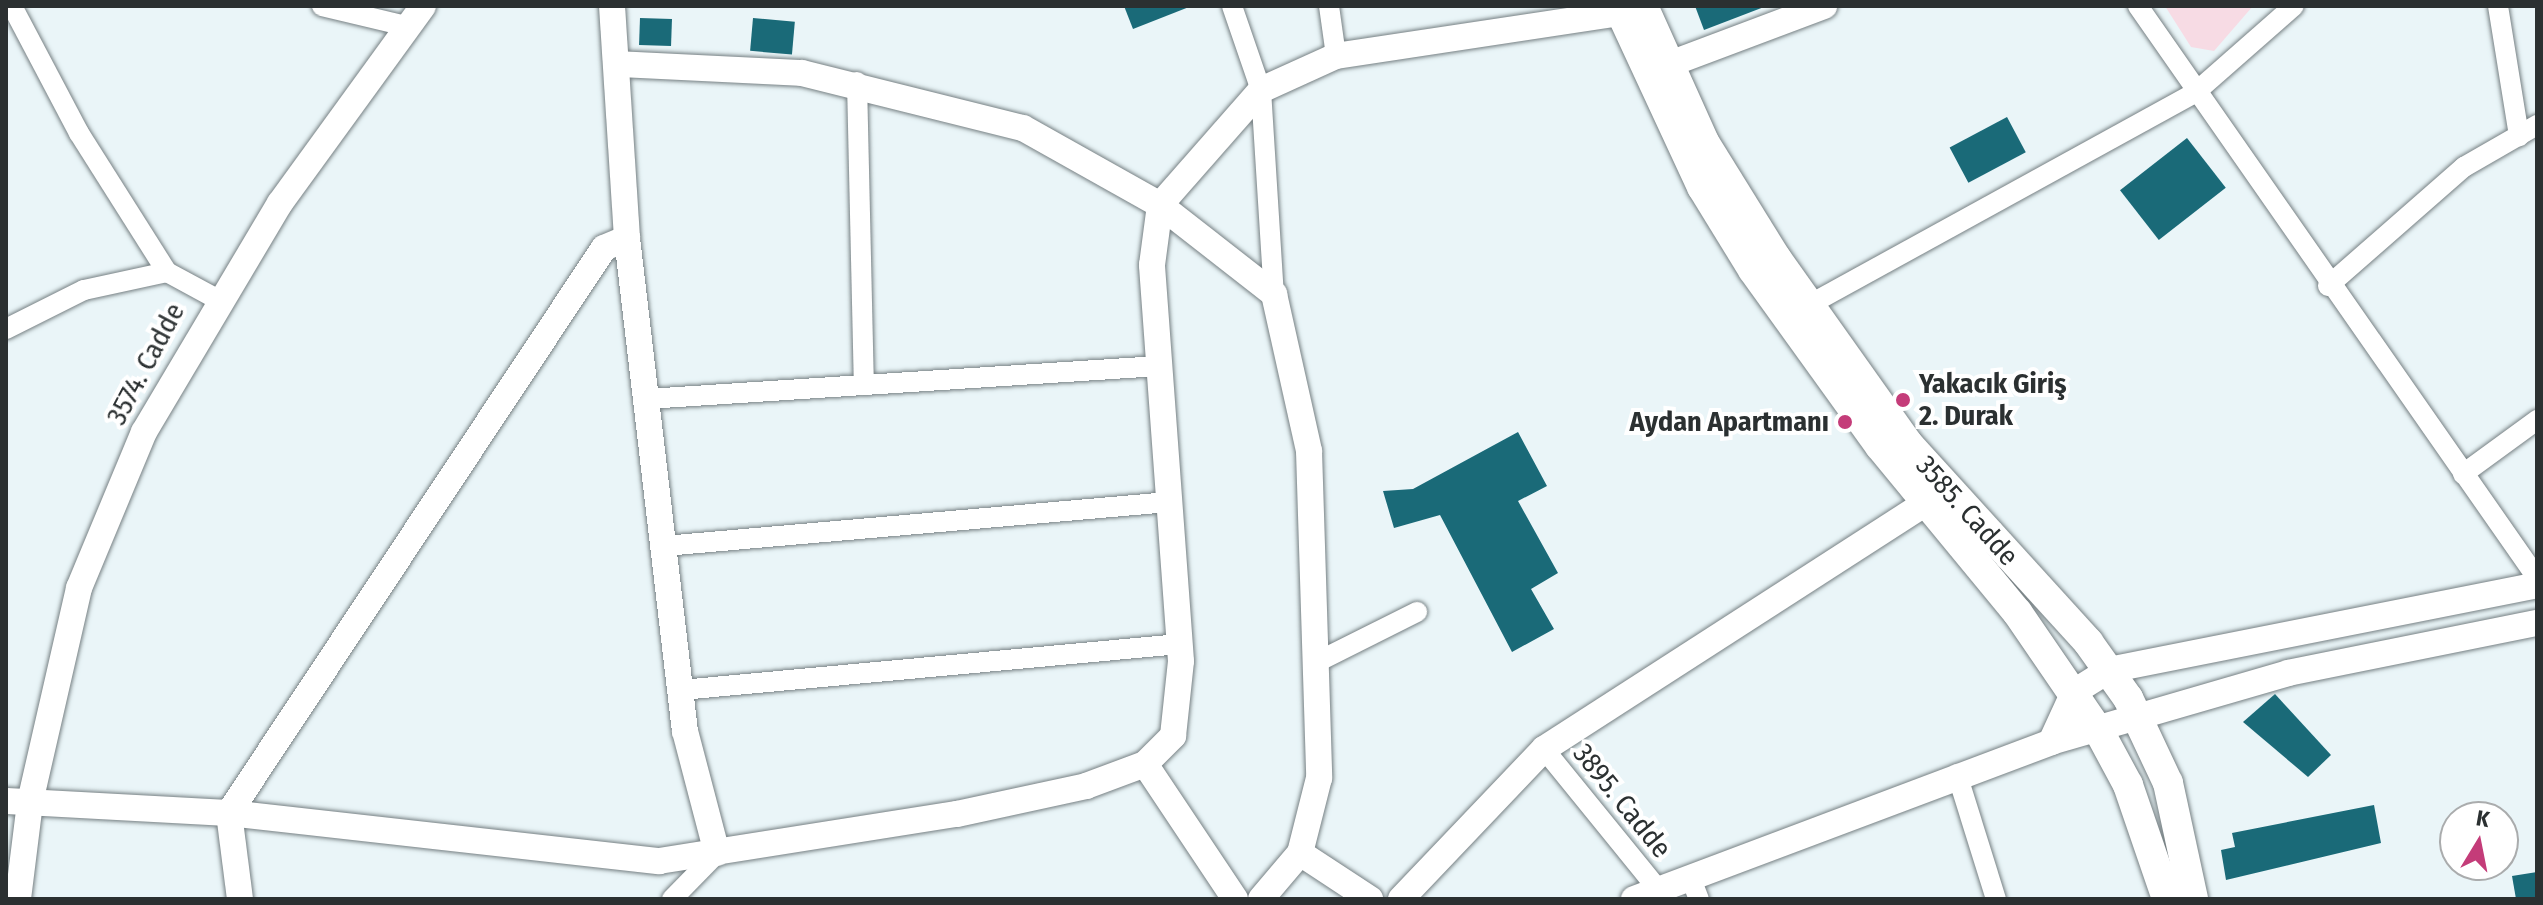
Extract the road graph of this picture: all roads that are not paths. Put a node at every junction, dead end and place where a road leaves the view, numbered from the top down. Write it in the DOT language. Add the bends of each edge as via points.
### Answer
graph roads {
  1 [pos="12,6"];
  2 [pos="322,6"];
  3 [pos="423,6"];
  4 [pos="612,6"];
  5 [pos="1232,6"];
  6 [pos="1329,6"];
  7 [pos="1824,6"];
  8 [pos="2138,6"];
  9 [pos="2498,6"];
  10 [pos="1627,8"];
  11 [pos="2287,8"];
  12 [pos="406,26"];
  13 [pos="1336,56"];
  14 [pos="618,64"];
  15 [pos="1667,65"];
  16 [pos="857,82"];
  17 [pos="1261,90"];
  18 [pos="2196,92"];
  19 [pos="2537,125"];
  20 [pos="2519,136"];
  21 [pos="1160,205"];
  22 [pos="627,238"];
  23 [pos="167,272"];
  24 [pos="2328,286"];
  25 [pos="1274,294"];
  26 [pos="217,299"];
  27 [pos="1809,305"];
  28 [pos="6,329"];
  29 [pos="1159,366"];
  30 [pos="864,385"];
  31 [pos="647,399"];
  32 [pos="2537,420"];
  33 [pos="2463,474"];
  34 [pos="1169,502"];
  35 [pos="1925,503"];
  36 [pos="664,546"];
  37 [pos="2537,578"];
  38 [pos="2537,585"];
  39 [pos="1417,612"];
  40 [pos="2537,623"];
  41 [pos="1180,644"];
  42 [pos="1317,662"];
  43 [pos="2109,670"];
  44 [pos="681,690"];
  45 [pos="2074,692"];
  46 [pos="2139,719"];
  47 [pos="2100,733"];
  48 [pos="2051,742"];
  49 [pos="1544,749"];
  50 [pos="1145,764"];
  51 [pos="1957,774"];
  52 [pos="18,802"];
  53 [pos="229,813"];
  54 [pos="717,853"];
  55 [pos="1300,853"];
  56 [pos="1694,887"];
  57 [pos="1645,893"];
  58 [pos="18,899"];
  59 [pos="240,899"];
  60 [pos="672,899"];
  61 [pos="1235,899"];
  62 [pos="1261,899"];
  63 [pos="1370,899"];
  64 [pos="1401,899"];
  65 [pos="1996,899"];
  66 [pos="2167,899"];
  67 [pos="2193,899"];
  1 -- 23 [label="street" via="79,133"];
  2 -- 12 [label="street"];
  3 -- 12 [label="street, 3574. Cadde"];
  4 -- 14 [label="street"];
  5 -- 17 [label="street"];
  6 -- 13 [label="street"];
  7 -- 15 [label="street"];
  8 -- 18 [label="street"];
  9 -- 20 [label="street"];
  10 -- 13 [label="street"];
  10 -- 15 [label="main road, 3585. Cadde"];
  10 -- 35 [label="main road, 3585. Cadde" via="1722,224"];
  11 -- 18 [label="street"];
  12 -- 26 [label="street, 3574. Cadde"];
  13 -- 17 [label="street"];
  14 -- 16 [label="street"];
  14 -- 22 [label="street"];
  15 -- 27 [label="main road, 3585. Cadde" via="1741,205"];
  16 -- 21 [label="street" via="1023,128"];
  16 -- 30 [label="street"];
  17 -- 21 [label="street"];
  17 -- 25 [label="street"];
  18 -- 24 [label="street"];
  18 -- 27 [label="street"];
  19 -- 20 [label="street"];
  20 -- 24 [label="street" via="2464,167"];
  21 -- 25 [label="street"];
  21 -- 29 [label="street" via="1152,265"];
  22 -- 31 [label="street"];
  22 -- 53 [label="street" via="604,248"];
  23 -- 26 [label="street"];
  23 -- 28 [label="street" via="84,290"];
  24 -- 33 [label="street"];
  25 -- 42 [label="street" via="1309,451"];
  26 -- 52 [label="street, 3574. Cadde" via="151,418 99,535"];
  27 -- 43 [label="main road, 3585. Cadde" via="1939,482"];
  29 -- 30 [label="street"];
  29 -- 34 [label="street"];
  30 -- 31 [label="street"];
  31 -- 36 [label="street"];
  32 -- 33 [label="street"];
  33 -- 37 [label="street"];
  34 -- 36 [label="street"];
  34 -- 41 [label="street"];
  35 -- 45 [label="main road, 3585. Cadde"];
  35 -- 49 [label="street"];
  36 -- 44 [label="street"];
  38 -- 43 [label="street"];
  39 -- 42 [label="street"];
  40 -- 46 [label="street" via="2288,673"];
  41 -- 44 [label="street"];
  41 -- 50 [label="street" via="1173,736"];
  42 -- 55 [label="street" via="1319,778"];
  43 -- 45 [label="street"];
  43 -- 46 [label="main road, 3585. Cadde"];
  44 -- 54 [label="street"];
  45 -- 47 [label="main road, 3585. Cadde"];
  45 -- 48 [label="street"];
  46 -- 47 [label="street"];
  46 -- 67 [label="main road, 3585. Cadde" via="2168,783"];
  47 -- 48 [label="street"];
  47 -- 66 [label="main road, 3585. Cadde" via="2128,785"];
  48 -- 51 [label="street"];
  49 -- 57 [label="street, 3895. Cadde"];
  49 -- 64 [label="street"];
  50 -- 54 [label="street" via="1086,786 957,814"];
  50 -- 61 [label="street"];
  51 -- 56 [label="street"];
  51 -- 65 [label="street"];
  52 -- 53 [label="street"];
  52 -- 58 [label="street, 3574. Cadde"];
  53 -- 54 [label="street" via="659,861"];
  53 -- 59 [label="street"];
  54 -- 60 [label="street"];
  55 -- 62 [label="street"];
  55 -- 63 [label="street"];
  56 -- 57 [label="street"];
}
